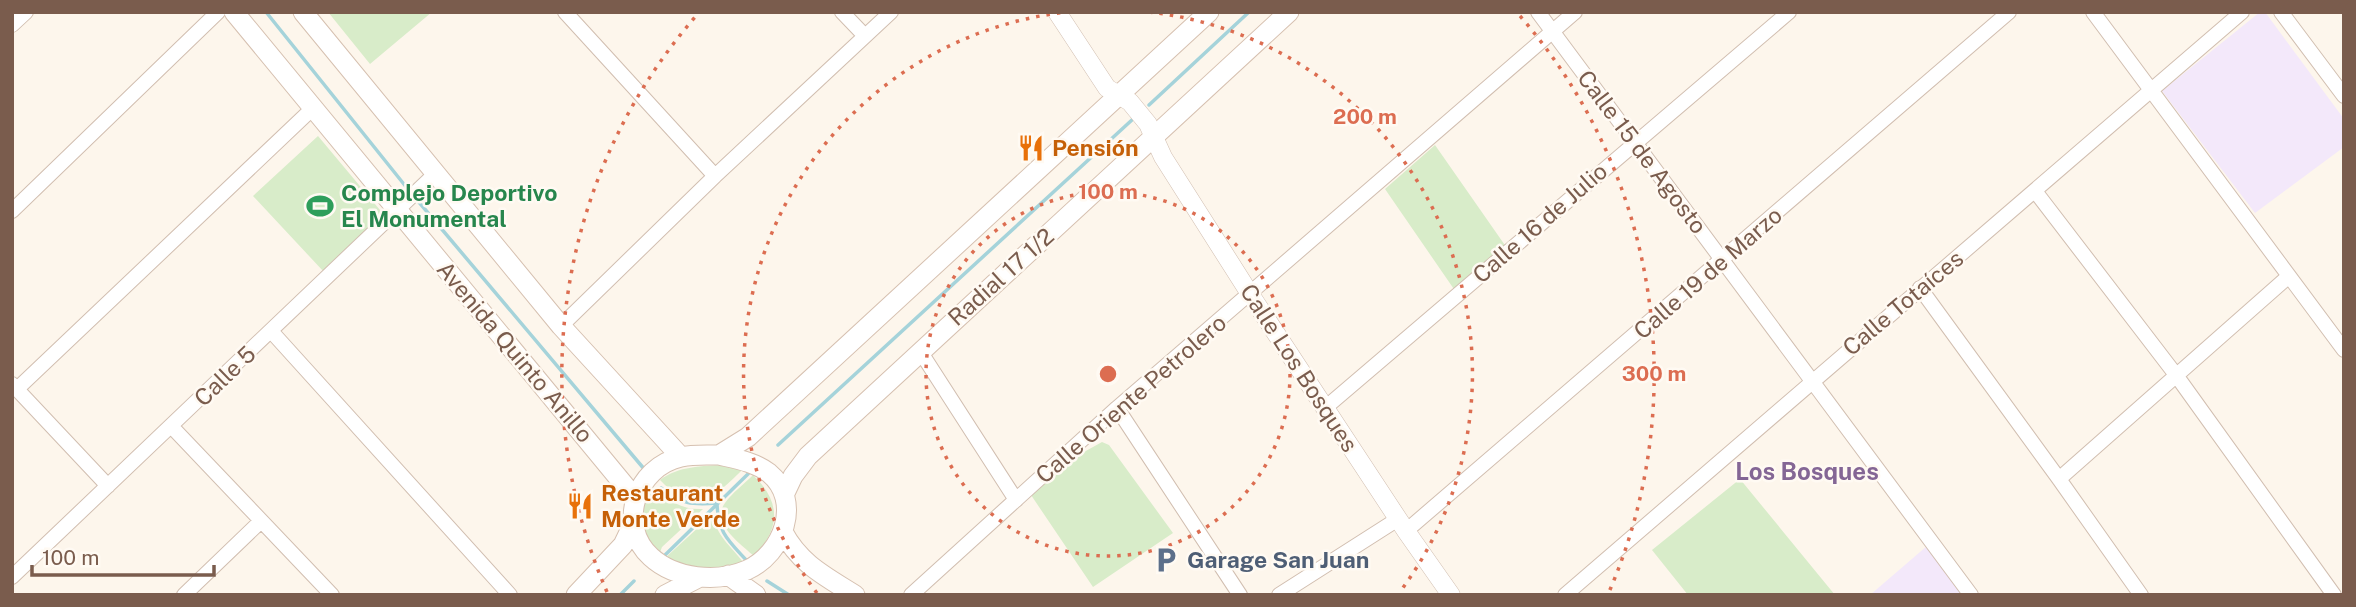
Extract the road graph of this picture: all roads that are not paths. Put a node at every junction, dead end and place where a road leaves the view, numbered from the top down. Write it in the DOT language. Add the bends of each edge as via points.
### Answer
graph roads {
  1 [pos="26,12"];
  2 [pos="218,12"];
  3 [pos="234,12"];
  4 [pos="303,12"];
  5 [pos="565,12"];
  6 [pos="842,12"];
  7 [pos="891,12"];
  8 [pos="1057,12"];
  9 [pos="1209,12"];
  10 [pos="1289,12"];
  11 [pos="1538,12"];
  12 [pos="1575,12"];
  13 [pos="1789,12"];
  14 [pos="2008,12"];
  15 [pos="2094,12"];
  16 [pos="2242,12"];
  17 [pos="2281,12"];
  18 [pos="12,25"];
  19 [pos="1553,32"];
  20 [pos="865,36"];
  21 [pos="2151,90"];
  22 [pos="1119,96"];
  23 [pos="2344,96"];
  24 [pos="312,108"];
  25 [pos="1154,138"];
  26 [pos="1635,142"];
  27 [pos="435,174"];
  28 [pos="715,176"];
  29 [pos="2035,191"];
  30 [pos="397,209"];
  31 [pos="12,211"];
  32 [pos="1723,261"];
  33 [pos="2289,276"];
  34 [pos="1920,288"];
  35 [pos="1250,294"];
  36 [pos="561,326"];
  37 [pos="271,331"];
  38 [pos="2344,350"];
  39 [pos="920,351"];
  40 [pos="2176,375"];
  41 [pos="1812,381"];
  42 [pos="15,386"];
  43 [pos="1117,408"];
  44 [pos="1325,408"];
  45 [pos="172,427"];
  46 [pos="719,455"];
  47 [pos="681,457"];
  48 [pos="2059,478"];
  49 [pos="108,486"];
  50 [pos="785,493"];
  51 [pos="635,498"];
  52 [pos="1016,500"];
  53 [pos="261,521"];
  54 [pos="634,522"];
  55 [pos="1402,525"];
  56 [pos="783,532"];
  57 [pos="728,575"];
  58 [pos="12,577"];
  59 [pos="700,577"];
  60 [pos="2344,583"];
  61 [pos="184,595"];
  62 [pos="331,595"];
  63 [pos="510,595"];
  64 [pos="576,595"];
  65 [pos="665,595"];
  66 [pos="756,595"];
  67 [pos="855,595"];
  68 [pos="911,595"];
  69 [pos="1240,595"];
  70 [pos="1279,595"];
  71 [pos="1451,595"];
  72 [pos="1565,595"];
  73 [pos="1971,595"];
  74 [pos="2141,595"];
  75 [pos="2335,595"];
  1 -- 18 [label="street"];
  2 -- 31 [label="street"];
  3 -- 24 [label="main road, Avenida Quinto Anillo"];
  4 -- 27 [label="main road"];
  5 -- 28 [label="street"];
  6 -- 20 [label="street"];
  7 -- 20 [label="street"];
  8 -- 22 [label="street, Calle Los Bosques" via="1107,88"];
  9 -- 22 [label="main road"];
  10 -- 25 [label="main road, Radial 17 1/2"];
  11 -- 19 [label="street, Calle 15 de Agosto"];
  12 -- 19 [label="street, Calle Oriente Petrolero"];
  13 -- 26 [label="street, Calle 16 de Julio"];
  14 -- 32 [label="street, Calle 19 de Marzo"];
  15 -- 21 [label="street"];
  16 -- 21 [label="street, Calle Totaíces"];
  17 -- 23 [label="street"];
  19 -- 26 [label="street, Calle 15 de Agosto"];
  19 -- 35 [label="street, Calle Oriente Petrolero"];
  20 -- 28 [label="street"];
  21 -- 29 [label="street, Calle Totaíces"];
  21 -- 33 [label="street"];
  22 -- 25 [label="street, Calle Los Bosques" via="1130,102"];
  22 -- 46 [label="main road" via="748,437"];
  24 -- 30 [label="main road, Avenida Quinto Anillo"];
  24 -- 42 [label="street"];
  25 -- 35 [label="street, Calle Los Bosques"];
  25 -- 39 [label="main road, Radial 17 1/2"];
  26 -- 32 [label="street, Calle 15 de Agosto"];
  26 -- 44 [label="street, Calle 16 de Julio"];
  27 -- 30 [label="street, Calle 5"];
  27 -- 36 [label="main road"];
  28 -- 36 [label="street"];
  29 -- 34 [label="street, Calle Totaíces"];
  29 -- 40 [label="street"];
  30 -- 37 [label="street, Calle 5"];
  30 -- 51 [label="main road, Avenida Quinto Anillo"];
  32 -- 41 [label="street, Calle 15 de Agosto"];
  32 -- 55 [label="street, Calle 19 de Marzo"];
  33 -- 38 [label="street"];
  33 -- 40 [label="street"];
  34 -- 41 [label="street, Calle Totaíces"];
  34 -- 48 [label="street"];
  35 -- 43 [label="street, Calle Oriente Petrolero"];
  35 -- 44 [label="street, Calle Los Bosques"];
  36 -- 47 [label="main road"];
  37 -- 45 [label="street, Calle 5"];
  37 -- 63 [label="street"];
  39 -- 50 [label="main road, Radial 17 1/2" via="807,456"];
  39 -- 52 [label="street"];
  40 -- 48 [label="street"];
  40 -- 75 [label="street"];
  41 -- 72 [label="street, Calle Totaíces"];
  41 -- 73 [label="street, Calle 15 de Agosto"];
  42 -- 49 [label="street"];
  43 -- 52 [label="street, Calle Oriente Petrolero"];
  43 -- 69 [label="street"];
  44 -- 55 [label="street, Calle Los Bosques"];
  45 -- 49 [label="street, Calle 5"];
  45 -- 53 [label="street"];
  46 -- 47 [label="main road"];
  46 -- 50 [label="main road" via="751,463 769,474"];
  47 -- 51 [label="main road" via="644,479"];
  48 -- 74 [label="street"];
  49 -- 58 [label="street, Calle 5"];
  50 -- 56 [label="main road"];
  51 -- 54 [label="main road"];
  52 -- 68 [label="street, Calle Oriente Petrolero"];
  53 -- 61 [label="street"];
  53 -- 62 [label="street"];
  54 -- 59 [label="main road" via="643,550 661,567"];
  54 -- 64 [label="main road" via="623,545"];
  55 -- 70 [label="street, Calle 19 de Marzo"];
  55 -- 71 [label="street, Calle Los Bosques"];
  56 -- 57 [label="main road" via="764,559"];
  56 -- 67 [label="main road" via="799,557"];
  57 -- 59 [label="main road"];
  57 -- 66 [label="main road"];
  59 -- 65 [label="main road"];
  60 -- 75 [label="street"];
}
